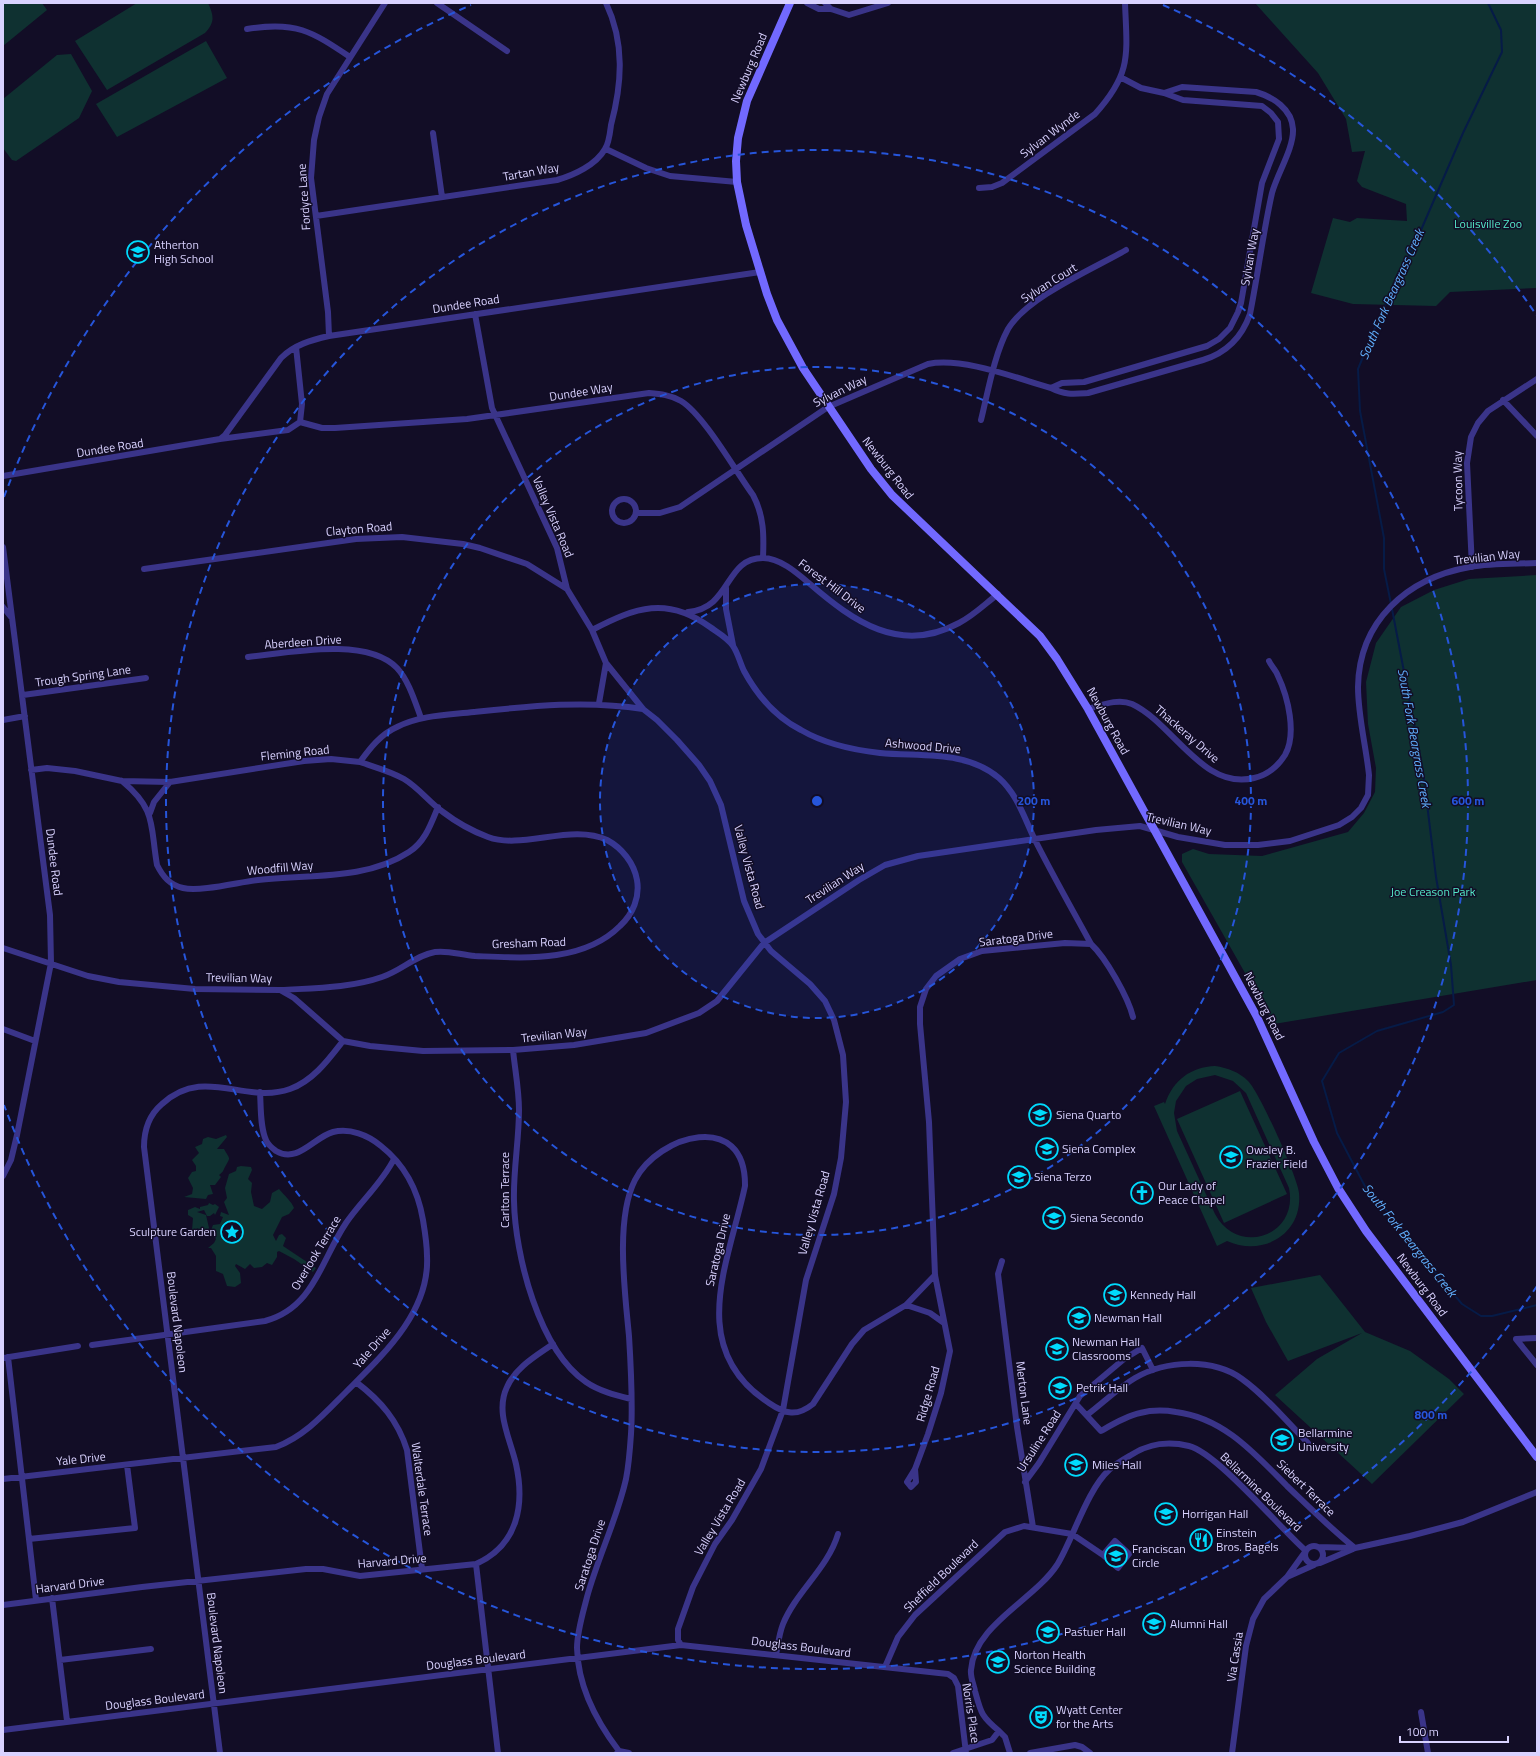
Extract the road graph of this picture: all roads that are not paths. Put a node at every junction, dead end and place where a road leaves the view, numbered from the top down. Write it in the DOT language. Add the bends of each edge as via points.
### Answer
graph roads {
  1 [pos="386,3"];
  2 [pos="437,3"];
  3 [pos="606,3"];
  4 [pos="790,3"];
  5 [pos="807,3"];
  6 [pos="825,3"];
  7 [pos="888,3"];
  8 [pos="1125,3"];
  9 [pos="831,9"];
  10 [pos="247,29"];
  11 [pos="507,51"];
  12 [pos="350,57"];
  13 [pos="1122,78"];
  14 [pos="1164,93"];
  15 [pos="433,132"];
  16 [pos="606,149"];
  17 [pos="1275,149"];
  18 [pos="1286,154"];
  19 [pos="737,182"];
  20 [pos="979,188"];
  21 [pos="442,197"];
  22 [pos="316,216"];
  23 [pos="1126,250"];
  24 [pos="760,272"];
  25 [pos="476,314"];
  26 [pos="329,336"];
  27 [pos="296,348"];
  28 [pos="994,372"];
  29 [pos="1100,377"];
  30 [pos="1537,379"];
  31 [pos="1051,388"];
  32 [pos="1103,388"];
  33 [pos="1503,400"];
  34 [pos="828,407"];
  35 [pos="495,416"];
  36 [pos="981,420"];
  37 [pos="300,422"];
  38 [pos="1537,436"];
  39 [pos="220,440"];
  40 [pos="735,470"];
  41 [pos="3,476"];
  42 [pos="636,513"];
  43 [pos="3,547"];
  44 [pos="763,558"];
  45 [pos="1537,563"];
  46 [pos="1472,567"];
  47 [pos="144,569"];
  48 [pos="7,575"];
  49 [pos="3,582"];
  50 [pos="726,586"];
  51 [pos="567,589"];
  52 [pos="998,594"];
  53 [pos="3,607"];
  54 [pos="687,612"];
  55 [pos="12,618"];
  56 [pos="592,630"];
  57 [pos="733,646"];
  58 [pos="248,657"];
  59 [pos="1269,661"];
  60 [pos="606,664"];
  61 [pos="146,678"];
  62 [pos="23,695"];
  63 [pos="599,703"];
  64 [pos="1088,708"];
  65 [pos="643,709"];
  66 [pos="25,716"];
  67 [pos="421,718"];
  68 [pos="3,720"];
  69 [pos="360,762"];
  70 [pos="31,770"];
  71 [pos="122,781"];
  72 [pos="170,782"];
  73 [pos="438,807"];
  74 [pos="150,814"];
  75 [pos="1154,829"];
  76 [pos="1034,839"];
  77 [pos="764,943"];
  78 [pos="1091,944"];
  79 [pos="3,948"];
  80 [pos="51,963"];
  81 [pos="280,990"];
  82 [pos="1133,1017"];
  83 [pos="3,1029"];
  84 [pos="35,1041"];
  85 [pos="343,1041"];
  86 [pos="512,1050"];
  87 [pos="260,1092"];
  88 [pos="394,1159"];
  89 [pos="3,1176"];
  90 [pos="1002,1261"];
  91 [pos="935,1275"];
  92 [pos="906,1305"];
  93 [pos="944,1322"];
  94 [pos="168,1334"];
  95 [pos="1537,1338"];
  96 [pos="553,1344"];
  97 [pos="92,1345"];
  98 [pos="78,1346"];
  99 [pos="6,1357"];
  100 [pos="1537,1365"];
  101 [pos="1153,1370"];
  102 [pos="356,1382"];
  103 [pos="631,1399"];
  104 [pos="1076,1404"];
  105 [pos="783,1410"];
  106 [pos="1087,1415"];
  107 [pos="1308,1443"];
  108 [pos="1537,1458"];
  109 [pos="184,1459"];
  110 [pos="127,1465"];
  111 [pos="915,1469"];
  112 [pos="21,1477"];
  113 [pos="3,1479"];
  114 [pos="1025,1482"];
  115 [pos="1537,1492"];
  116 [pos="1033,1527"];
  117 [pos="838,1534"];
  118 [pos="1072,1534"];
  119 [pos="29,1539"];
  120 [pos="1318,1547"];
  121 [pos="1355,1548"];
  122 [pos="1305,1551"];
  123 [pos="1103,1555"];
  124 [pos="1320,1563"];
  125 [pos="476,1564"];
  126 [pos="1314,1565"];
  127 [pos="422,1569"];
  128 [pos="1287,1578"];
  129 [pos="198,1581"];
  130 [pos="52,1598"];
  131 [pos="36,1600"];
  132 [pos="3,1605"];
  133 [pos="681,1646"];
  134 [pos="151,1649"];
  135 [pos="776,1655"];
  136 [pos="578,1657"];
  137 [pos="60,1660"];
  138 [pos="885,1667"];
  139 [pos="488,1670"];
  140 [pos="952,1677"];
  141 [pos="214,1704"];
  142 [pos="1421,1712"];
  143 [pos="67,1721"];
  144 [pos="3,1730"];
  145 [pos="999,1731"];
  146 [pos="966,1751"];
  147 [pos="618,1752"];
  148 [pos="220,1753"];
  149 [pos="498,1753"];
  150 [pos="629,1753"];
  151 [pos="953,1753"];
  152 [pos="1010,1753"];
  153 [pos="1030,1753"];
  154 [pos="1090,1753"];
  155 [pos="1232,1753"];
  156 [pos="1428,1753"];
  1 -- 12 [label="street, Fordyce Lane"];
  2 -- 11 [label="street"];
  3 -- 16 [label="street" via="617,30 621,65 616,108"];
  4 -- 19 [label="main road, Newburg Road" via="753,84 743,114 738,138"];
  5 -- 9 [label="street" via="819,9"];
  6 -- 9 [label="street"];
  7 -- 9 [label="street" via="854,15 842,14"];
  8 -- 13 [label="street" via="1126,62"];
  10 -- 12 [label="street" via="267,25 297,28 317,36"];
  12 -- 22 [label="street, Fordyce Lane" via="328,94 316,127 311,178"];
  13 -- 14 [label="street, Sylvan Way" via="1141,88"];
  13 -- 20 [label="street, Sylvan Wynde" via="1095,114 1002,183"];
  14 -- 17 [label="street, Sylvan Way" via="1183,100 1262,106 1278,122 1279,139"];
  14 -- 18 [label="street, Sylvan Way" via="1182,87 1256,92 1272,98 1284,108 1291,120 1292,136"];
  15 -- 21 [label="street"];
  16 -- 19 [label="street" via="670,176"];
  16 -- 21 [label="street, Tartan Way" via="593,162 565,178"];
  17 -- 18 [label="street"];
  17 -- 29 [label="street, Sylvan Way" via="1262,183 1240,308 1230,328 1219,339 1206,346"];
  18 -- 32 [label="street, Sylvan Way" via="1272,192 1250,314 1239,336 1228,348 1215,356"];
  19 -- 24 [label="main road, Newburg Road"];
  21 -- 22 [label="street, Tartan Way"];
  22 -- 26 [label="street, Fordyce Lane"];
  23 -- 28 [label="street, Sylvan Court" via="1028,307 1009,328"];
  24 -- 25 [label="street, Dundee Road"];
  24 -- 34 [label="main road, Newburg Road" via="777,320 791,349"];
  25 -- 26 [label="street, Dundee Road"];
  25 -- 35 [label="street, Valley Vista Road"];
  26 -- 27 [label="street, Dundee Road" via="311,340"];
  27 -- 37 [label="street" via="302,404"];
  27 -- 39 [label="street, Dundee Road" via="287,352 276,365"];
  28 -- 31 [label="street, Sylvan Way"];
  28 -- 34 [label="street, Sylvan Way" via="951,362 928,364"];
  28 -- 36 [label="street, Sylvan Court"];
  29 -- 31 [label="street, Sylvan Way" via="1084,382 1062,383"];
  29 -- 32 [label="street"];
  30 -- 33 [label="street, Tycoon Way"];
  31 -- 32 [label="street, Sylvan Way" via="1063,394 1088,393"];
  33 -- 38 [label="street"];
  33 -- 46 [label="street, Tycoon Way" via="1483,417 1468,445"];
  34 -- 40 [label="street, Sylvan Way"];
  34 -- 52 [label="main road, Newburg Road" via="892,495"];
  35 -- 37 [label="street, Dundee Way" via="335,428 322,428"];
  35 -- 40 [label="street, Dundee Way" via="649,393 666,395 681,401 695,413"];
  35 -- 51 [label="street, Valley Vista Road" via="557,548"];
  37 -- 39 [label="street, Dundee Road" via="288,430"];
  39 -- 41 [label="street, Dundee Road"];
  40 -- 42 [label="street, Sylvan Way" via="680,507 660,513"];
  40 -- 44 [label="street, Dundee Way" via="753,495 760,510"];
  43 -- 48 [label="street, Dundee Road"];
  44 -- 50 [label="street" via="740,567"];
  44 -- 52 [label="street, Forest Hill Drive" via="778,562 795,572 834,605 860,622 879,630 899,634 923,634 951,627"];
  45 -- 46 [label="street, Trevilian Way"];
  46 -- 75 [label="street, Trevilian Way" via="1435,576 1412,588 1392,604 1366,644 1359,671 1358,697 1370,781 1368,795 1357,812 1339,825 1311,835 1290,841 1258,845 1225,845 1178,837"];
  47 -- 51 [label="street, Clayton Road" via="356,539 402,537 480,548 527,564"];
  48 -- 49 [label="street"];
  48 -- 55 [label="street, Dundee Road"];
  50 -- 54 [label="street" via="710,606 699,611"];
  50 -- 57 [label="street, Ashwood Drive" via="726,609"];
  51 -- 56 [label="street, Valley Vista Road"];
  52 -- 64 [label="main road, Newburg Road" via="1040,636 1058,659"];
  53 -- 55 [label="street"];
  54 -- 56 [label="street, Ashwood Drive" via="665,607 644,608"];
  54 -- 57 [label="street, Ashwood Drive"];
  55 -- 62 [label="street, Dundee Road"];
  56 -- 60 [label="street, Valley Vista Road"];
  57 -- 76 [label="street, Ashwood Drive" via="752,685 767,704 792,725 812,736 851,749 953,758 978,765 994,774 1011,792"];
  58 -- 67 [label="street, Aberdeen Drive" via="324,649 345,649 376,656 392,665 404,677"];
  59 -- 64 [label="street, Thackeray Drive" via="1281,683 1290,718 1291,740 1277,765 1253,779 1234,780 1214,773 1146,713 1132,704 1118,702"];
  60 -- 63 [label="street"];
  60 -- 65 [label="street, Valley Vista Road"];
  61 -- 62 [label="street, Trough Spring Lane"];
  62 -- 66 [label="street, Dundee Road"];
  63 -- 65 [label="street"];
  63 -- 67 [label="street"];
  64 -- 75 [label="main road, Newburg Road"];
  65 -- 77 [label="street, Valley Vista Road" via="677,740 710,780 721,804 744,901"];
  66 -- 68 [label="street"];
  66 -- 70 [label="street, Dundee Road"];
  67 -- 69 [label="street" via="398,726 384,735"];
  69 -- 72 [label="street, Fleming Road" via="331,759 304,761"];
  69 -- 73 [label="street, Gresham Road" via="403,779"];
  70 -- 71 [label="street, Fleming Road" via="47,768 75,771"];
  70 -- 80 [label="street, Dundee Road" via="50,915"];
  71 -- 72 [label="street, Fleming Road"];
  71 -- 74 [label="street, Woodfill Way" via="141,799"];
  72 -- 74 [label="street" via="154,802"];
  73 -- 74 [label="street, Woodfill Way" via="420,843 402,857 386,863 340,874 260,880 191,889 173,884 161,873 157,865"];
  73 -- 81 [label="street, Gresham Road" via="466,827 494,839 584,835 606,840 623,852 633,867 638,889 633,910 609,936 592,946 574,952 514,957 473,956 438,951 425,954 396,972 372,980"];
  75 -- 76 [label="street, Trevilian Way" via="1140,826"];
  75 -- 108 [label="main road, Newburg Road" via="1257,1017 1338,1188 1366,1231"];
  76 -- 77 [label="street, Trevilian Way" via="918,856 885,865"];
  76 -- 78 [label="street, Ashwood Drive"];
  77 -- 86 [label="street, Trevilian Way" via="717,1001 686,1019 646,1033 574,1045"];
  77 -- 105 [label="street, Valley Vista Road" via="819,993 829,1009 840,1039 845,1087 841,1158 834,1194 803,1294"];
  78 -- 82 [label="street, Ashwood Drive" via="1103,958"];
  78 -- 91 [label="street, Saratoga Drive" via="1064,943 971,955 943,970 930,982 923,995 920,1024 929,1122"];
  79 -- 80 [label="street, Trevilian Way"];
  80 -- 81 [label="street, Trevilian Way" via="88,976 148,985 196,989"];
  80 -- 84 [label="street, Dundee Road"];
  81 -- 85 [label="street, Trevilian Way" via="294,998"];
  83 -- 84 [label="street"];
  84 -- 89 [label="street, Dundee Road" via="17,1135 11,1160"];
  85 -- 86 [label="street, Trevilian Way" via="423,1051"];
  85 -- 87 [label="street, Boulevard Napoleon" via="323,1065 305,1081 290,1089"];
  86 -- 96 [label="street, Carlton Terrace" via="519,1108 514,1194 516,1234 530,1292"];
  87 -- 88 [label="street, Yale Drive" via="265,1136 268,1145 278,1152 296,1154 326,1135 345,1131 371,1139"];
  87 -- 94 [label="street, Boulevard Napoleon" via="212,1085 187,1088 160,1105 147,1125 144,1147"];
  88 -- 94 [label="street, Overlook Terrace" via="378,1184 346,1223 313,1284 294,1307 279,1317 265,1321"];
  88 -- 102 [label="street, Yale Drive" via="412,1183 420,1206 427,1256 426,1273 421,1294 411,1317 387,1349"];
  90 -- 114 [label="street, Merton Lane" via="998,1274"];
  91 -- 92 [label="street, Saratoga Drive"];
  91 -- 93 [label="street, Ridge Road"];
  92 -- 93 [label="street" via="930,1313"];
  92 -- 105 [label="street, Saratoga Drive" via="864,1330 813,1404 798,1413"];
  93 -- 111 [label="street, Ridge Road" via="950,1345 948,1366"];
  94 -- 97 [label="street, Overlook Terrace"];
  94 -- 109 [label="street, Boulevard Napoleon"];
  95 -- 100 [label="street" via="1516,1339"];
  96 -- 103 [label="street, Carlton Terrace" via="567,1364 585,1381 597,1388"];
  96 -- 125 [label="street, Harvard Drive" via="520,1368 506,1387 502,1414 519,1478 516,1518 512,1531 502,1547"];
  98 -- 99 [label="street"];
  99 -- 112 [label="street"];
  101 -- 104 [label="street, Ursuline Road" via="1142,1348 1124,1359 1085,1391"];
  101 -- 106 [label="street" via="1122,1387"];
  101 -- 107 [label="street" via="1201,1364 1235,1375 1253,1388"];
  102 -- 109 [label="street, Yale Drive" via="315,1423 292,1440 276,1447"];
  102 -- 127 [label="street, Walterdale Terrace" via="388,1411 403,1438 407,1450"];
  103 -- 105 [label="street, Saratoga Drive" via="623,1255 626,1213 631,1189 644,1166 657,1155 684,1142 700,1137 714,1137 726,1141 735,1149 745,1177 743,1195 720,1283 718,1306 722,1338 730,1359 744,1382 760,1398"];
  103 -- 136 [label="street, Saratoga Drive" via="630,1450 626,1479 585,1606 577,1646"];
  104 -- 106 [label="street, Siebert Terrace"];
  104 -- 114 [label="street, Ursuline Road" via="1040,1463"];
  105 -- 133 [label="street, Valley Vista Road" via="761,1469 715,1544 694,1587 678,1629"];
  106 -- 121 [label="street, Siebert Terrace" via="1101,1431 1140,1413 1155,1411 1184,1413 1216,1424 1243,1443 1335,1532"];
  109 -- 110 [label="street, Yale Drive"];
  109 -- 129 [label="street, Boulevard Napoleon"];
  110 -- 112 [label="street, Yale Drive"];
  110 -- 119 [label="street" via="135,1528"];
  112 -- 113 [label="street, Yale Drive"];
  112 -- 119 [label="street"];
  114 -- 116 [label="street, Merton Lane"];
  115 -- 121 [label="street" via="1463,1522"];
  116 -- 118 [label="street, Sheffield Boulevard"];
  116 -- 138 [label="street, Sheffield Boulevard" via="1021,1527 1005,1532 915,1615 898,1637"];
  117 -- 135 [label="street" via="826,1560 788,1614 780,1631"];
  118 -- 122 [label="street, Bellarmine Boulevard" via="1099,1481 1108,1470 1152,1444 1175,1443 1197,1449 1222,1467"];
  118 -- 123 [label="street"];
  118 -- 145 [label="street, Bellarmine Boulevard" via="1045,1581 1001,1618 980,1645 975,1657 971,1671 980,1710 984,1718"];
  119 -- 131 [label="street"];
  120 -- 121 [label="street"];
  120 -- 122 [label="street" via="1312,1546"];
  120 -- 124 [label="street" via="1323,1554"];
  121 -- 124 [label="street"];
  122 -- 126 [label="street" via="1307,1561"];
  122 -- 128 [label="street, Via Cassia"];
  123 -- 123 [label="street" via="1118,1568 1129,1554 1115,1541"];
  124 -- 126 [label="street"];
  125 -- 127 [label="street, Harvard Drive"];
  125 -- 139 [label="street"];
  126 -- 128 [label="street, Via Cassia"];
  127 -- 129 [label="street, Harvard Drive" via="360,1576 323,1569 306,1569"];
  128 -- 155 [label="street, Via Cassia" via="1264,1600 1253,1619 1246,1646"];
  129 -- 130 [label="street, Harvard Drive"];
  129 -- 141 [label="street, Boulevard Napoleon"];
  130 -- 131 [label="street, Harvard Drive"];
  130 -- 137 [label="street"];
  131 -- 132 [label="street, Harvard Drive"];
  133 -- 135 [label="street, Douglass Boulevard"];
  133 -- 136 [label="street, Douglass Boulevard"];
  134 -- 137 [label="street"];
  135 -- 138 [label="street, Douglass Boulevard"];
  136 -- 139 [label="street, Douglass Boulevard"];
  136 -- 147 [label="street, Saratoga Drive" via="591,1708"];
  137 -- 143 [label="street"];
  138 -- 140 [label="street, Douglass Boulevard" via="942,1673"];
  139 -- 141 [label="street, Douglass Boulevard"];
  139 -- 149 [label="street"];
  140 -- 146 [label="street, Norris Place" via="958,1686"];
  141 -- 143 [label="street, Douglass Boulevard"];
  141 -- 148 [label="street, Boulevard Napoleon"];
  142 -- 156 [label="street"];
  143 -- 144 [label="street, Douglass Boulevard"];
  145 -- 146 [label="street" via="992,1740"];
  145 -- 152 [label="street, Bellarmine Boulevard" via="1005,1737"];
  146 -- 151 [label="street"];
  147 -- 150 [label="street"];
  153 -- 154 [label="street" via="1075,1745 1082,1746"];
}
